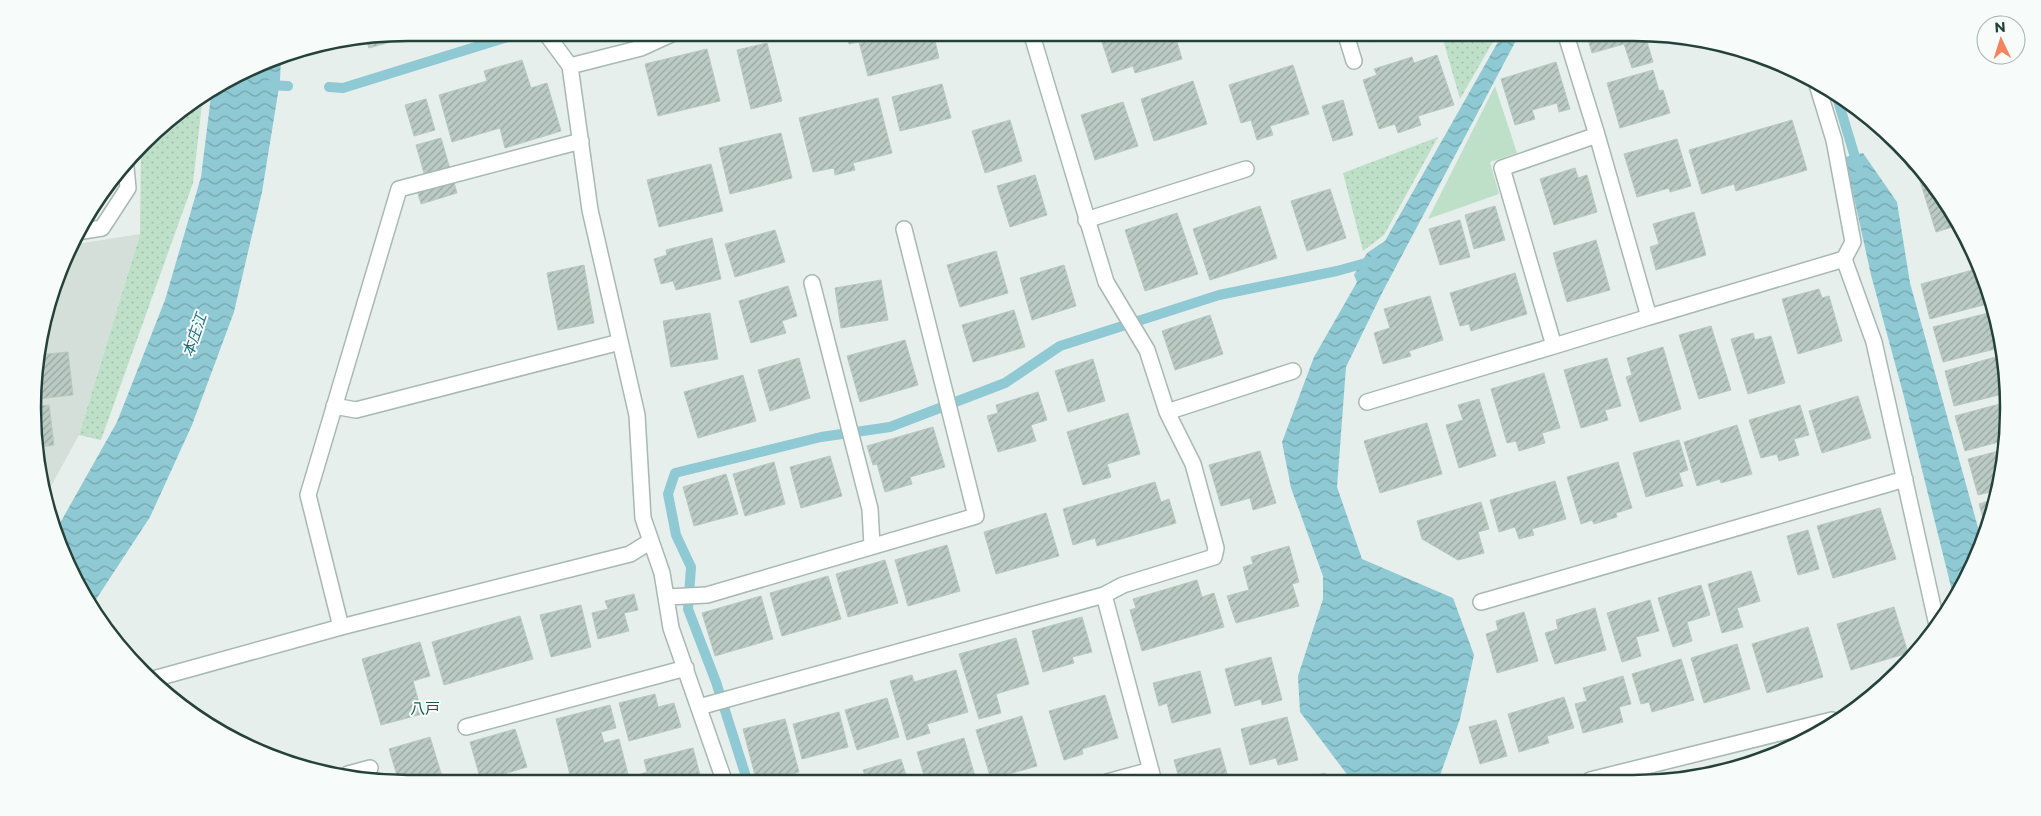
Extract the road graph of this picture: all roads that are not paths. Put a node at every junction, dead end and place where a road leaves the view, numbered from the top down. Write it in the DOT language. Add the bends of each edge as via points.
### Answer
graph roads {
  1 [pos="551,41"];
  2 [pos="656,41"];
  3 [pos="1034,41"];
  4 [pos="1348,41"];
  5 [pos="1568,41"];
  6 [pos="1354,61"];
  7 [pos="570,66"];
  8 [pos="1819,92"];
  9 [pos="1597,135"];
  10 [pos="581,141"];
  11 [pos="1246,169"];
  12 [pos="127,173"];
  13 [pos="1086,220"];
  14 [pos="904,229"];
  15 [pos="87,230"];
  16 [pos="1844,259"];
  17 [pos="812,283"];
  18 [pos="1649,317"];
  19 [pos="620,342"];
  20 [pos="1554,346"];
  21 [pos="1292,371"];
  22 [pos="1366,402"];
  23 [pos="334,406"];
  24 [pos="1167,412"];
  25 [pos="1905,479"];
  26 [pos="650,541"];
  27 [pos="872,546"];
  28 [pos="1104,595"];
  29 [pos="672,597"];
  30 [pos="1481,602"];
  31 [pos="1936,615"];
  32 [pos="341,628"];
  33 [pos="686,668"];
  34 [pos="159,677"];
  35 [pos="704,706"];
  36 [pos="1821,723"];
  37 [pos="466,727"];
  38 [pos="370,768"];
  39 [pos="357,772"];
  40 [pos="723,775"];
  41 [pos="1152,775"];
  42 [pos="1610,775"];
  1 -- 7 [label="street"];
  2 -- 7 [label="street"];
  3 -- 13 [label="street"];
  4 -- 6 [label="street"];
  5 -- 9 [label="street"];
  7 -- 10 [label="street"];
  8 -- 16 [label="street" via="1834,140 1853,242"];
  9 -- 18 [label="street"];
  9 -- 20 [label="street" via="1502,168"];
  10 -- 19 [label="street" via="590,210"];
  10 -- 23 [label="street" via="400,189"];
  11 -- 13 [label="street"];
  12 -- 15 [label="street" via="128,188 102,228"];
  13 -- 24 [label="street" via="1106,282 1147,350"];
  14 -- 27 [label="street" via="976,516"];
  16 -- 18 [label="street"];
  16 -- 25 [label="street" via="1874,342"];
  17 -- 27 [label="street" via="870,509"];
  18 -- 20 [label="street"];
  19 -- 23 [label="street" via="356,410"];
  19 -- 26 [label="street" via="637,415 643,518"];
  20 -- 22 [label="street"];
  21 -- 24 [label="street"];
  23 -- 32 [label="street" via="308,495"];
  24 -- 28 [label="street" via="1193,464 1216,548 1214,557 1123,585"];
  25 -- 30 [label="street"];
  25 -- 31 [label="street"];
  26 -- 29 [label="street"];
  26 -- 32 [label="street" via="630,554"];
  27 -- 29 [label="street" via="706,595"];
  28 -- 35 [label="street"];
  28 -- 41 [label="street"];
  29 -- 33 [label="street" via="671,628"];
  32 -- 34 [label="street"];
  33 -- 35 [label="street"];
  33 -- 37 [label="street"];
  35 -- 40 [label="street"];
  36 -- 42 [label="street"];
  38 -- 39 [label="street"];
}
